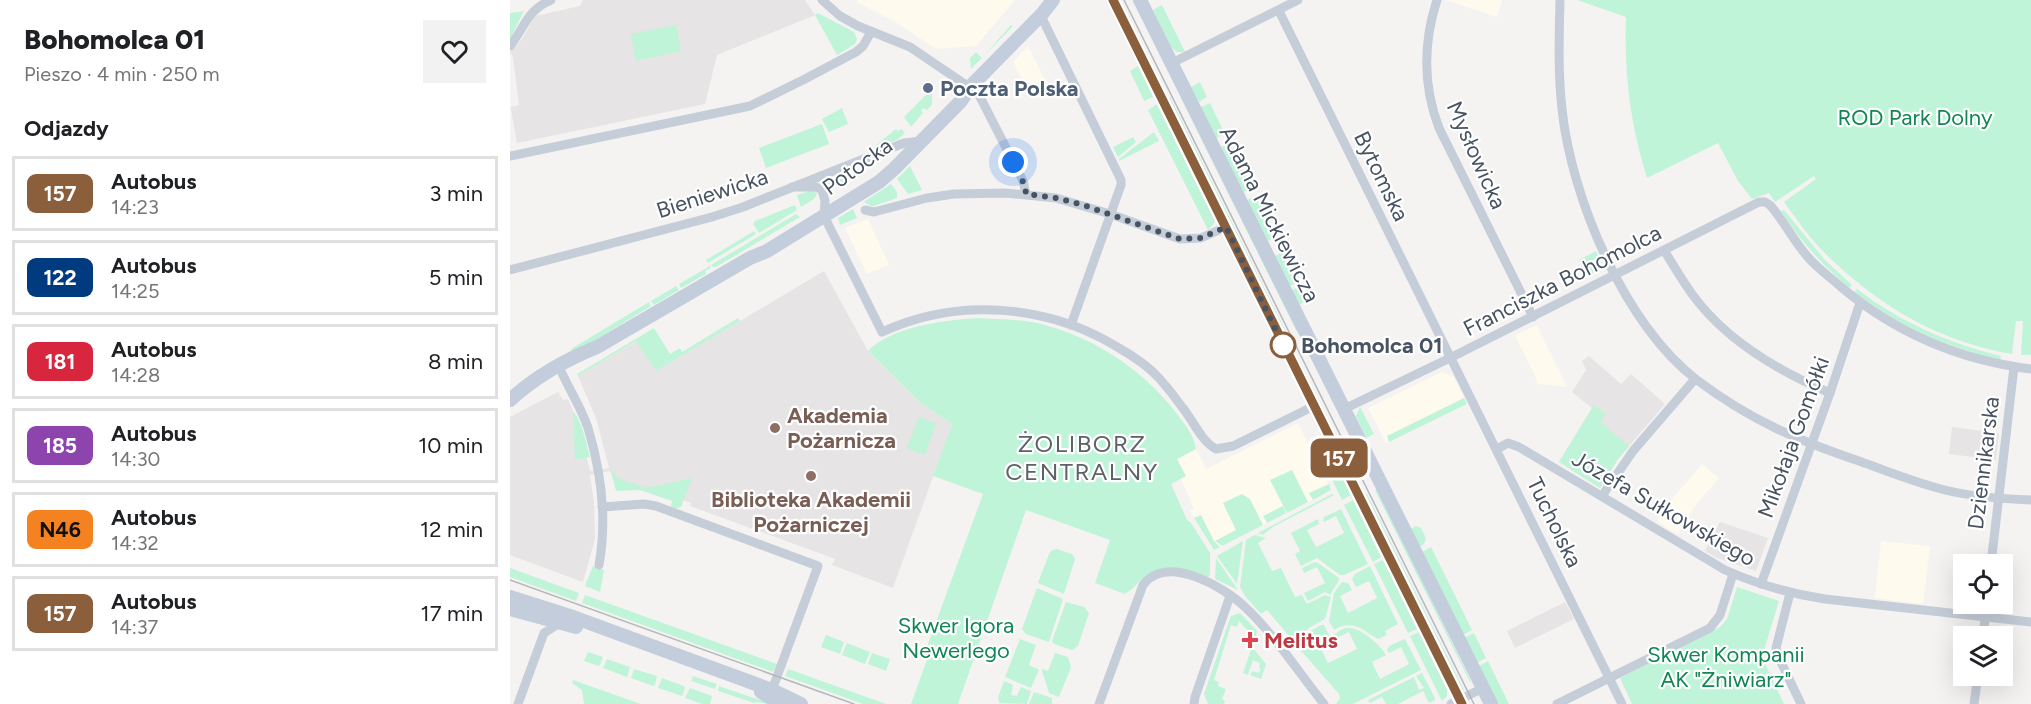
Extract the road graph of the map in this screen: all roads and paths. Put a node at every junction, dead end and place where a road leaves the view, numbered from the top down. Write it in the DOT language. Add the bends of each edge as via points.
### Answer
graph roads {
  1 [pos="551,0"];
  2 [pos="822,0"];
  3 [pos="1053,0"];
  4 [pos="1113,0"];
  5 [pos="1140,0"];
  6 [pos="1298,0"];
  7 [pos="1437,0"];
  8 [pos="1560,0"];
  9 [pos="1279,11"];
  10 [pos="1041,16"];
  11 [pos="871,32"];
  12 [pos="510,46"];
  13 [pos="1172,63"];
  14 [pos="970,87"];
  15 [pos="916,142"];
  16 [pos="510,156"];
  17 [pos="792,187"];
  18 [pos="1026,194"];
  19 [pos="865,210"];
  20 [pos="824,211"];
  21 [pos="1110,214"];
  22 [pos="1226,227"];
  23 [pos="1664,250"];
  24 [pos="510,270"];
  25 [pos="1614,275"];
  26 [pos="1860,303"];
  27 [pos="651,317"];
  28 [pos="1533,317"];
  29 [pos="1071,324"];
  30 [pos="1308,336"];
  31 [pos="1285,348"];
  32 [pos="1450,358"];
  33 [pos="2014,367"];
  34 [pos="2031,369"];
  35 [pos="562,373"];
  36 [pos="1695,379"];
  37 [pos="1830,393"];
  38 [pos="510,401"];
  39 [pos="1314,406"];
  40 [pos="1344,409"];
  41 [pos="1812,445"];
  42 [pos="1497,449"];
  43 [pos="1379,479"];
  44 [pos="1356,491"];
  45 [pos="1602,496"];
  46 [pos="1998,499"];
  47 [pos="2031,500"];
  48 [pos="602,507"];
  49 [pos="1992,554"];
  50 [pos="599,565"];
  51 [pos="1732,574"];
  52 [pos="1761,584"];
  53 [pos="1790,593"];
  54 [pos="1230,596"];
  55 [pos="510,597"];
  56 [pos="510,609"];
  57 [pos="1986,614"];
  58 [pos="532,616"];
  59 [pos="1985,618"];
  60 [pos="2031,622"];
  61 [pos="560,623"];
  62 [pos="1984,626"];
  63 [pos="544,633"];
  64 [pos="623,636"];
  65 [pos="733,676"];
  66 [pos="1610,677"];
  67 [pos="1976,686"];
  68 [pos="1483,688"];
  69 [pos="772,690"];
  70 [pos="1457,702"];
  71 [pos="518,704"];
  72 [pos="781,704"];
  73 [pos="801,704"];
  74 [pos="1099,704"];
  75 [pos="1194,704"];
  76 [pos="1324,704"];
  77 [pos="1491,704"];
  78 [pos="1557,704"];
  79 [pos="1622,704"];
  80 [pos="1802,704"];
  81 [pos="1974,704"];
  1 -- 12 [label="street" via="529,15"];
  2 -- 11 [label="street" via="840,16"];
  3 -- 10 [label="street, Potocka"];
  4 -- 22 [label="street, Adama Mickiewicza"];
  5 -- 13 [label="street, Adama Mickiewicza"];
  6 -- 9 [label="street"];
  7 -- 28 [label="street, Mysłowicka" via="1427,45 1427,79 1433,110"];
  8 -- 25 [label="street" via="1558,66 1566,134 1579,188"];
  9 -- 13 [label="street"];
  9 -- 32 [label="street, Bytomska"];
  10 -- 14 [label="street, Potocka"];
  10 -- 21 [label="street" via="1119,174 1121,185"];
  11 -- 14 [label="street" via="910,47"];
  11 -- 16 [label="street" via="860,50 750,106"];
  13 -- 30 [label="street, Adama Mickiewicza"];
  14 -- 15 [label="street, Potocka" via="961,101"];
  14 -- 18 [label="street" via="984,103"];
  15 -- 17 [label="street, Bieniewicka"];
  15 -- 20 [label="street, Potocka" via="879,182"];
  17 -- 20 [label="street" via="820,189 824,194"];
  17 -- 24 [label="street, Bieniewicka" via="712,217"];
  18 -- 19 [label="street" via="966,194 927,198 874,212"];
  18 -- 21 [label="street" via="1056,198"];
  20 -- 27 [label="street, Potocka" via="767,251"];
  20 -- 29 [label="street" via="882,332 915,319 959,311 1021,311"];
  21 -- 22 [label="street" via="1180,239 1201,238"];
  21 -- 29 [label="street"];
  22 -- 31 [label="street, Adama Mickiewicza"];
  23 -- 25 [label="street, Franciszka Bohomolca"];
  23 -- 26 [label="street, Franciszka Bohomolca" via="1766,202 1808,256"];
  23 -- 37 [label="street" via="1692,295 1735,338 1774,366"];
  25 -- 28 [label="street, Franciszka Bohomolca"];
  25 -- 36 [label="street" via="1653,335"];
  26 -- 33 [label="street" via="1937,346"];
  26 -- 37 [label="street, Mikołaja Gomółki"];
  27 -- 35 [label="street, Potocka"];
  27 -- 38 [label="street, Potocka" via="573,357 525,386"];
  28 -- 32 [label="street, Franciszka Bohomolca"];
  29 -- 39 [label="street" via="1102,337 1157,376 1216,450 1233,446"];
  30 -- 31 [label="street"];
  30 -- 40 [label="street, Adama Mickiewicza"];
  31 -- 39 [label="street, Adama Mickiewicza"];
  32 -- 40 [label="street, Franciszka Bohomolca"];
  32 -- 42 [label="street, Tucholska"];
  33 -- 34 [label="street"];
  33 -- 46 [label="street, Dziennikarska"];
  35 -- 38 [label="street, Potocka"];
  35 -- 48 [label="street" via="587,426"];
  36 -- 41 [label="street" via="1749,416"];
  36 -- 45 [label="street" via="1633,451"];
  37 -- 41 [label="street, Mikołaja Gomółki"];
  39 -- 44 [label="street, Adama Mickiewicza"];
  40 -- 43 [label="street, Adama Mickiewicza"];
  41 -- 46 [label="street" via="1943,489"];
  41 -- 52 [label="street, Mikołaja Gomółki"];
  42 -- 45 [label="street, Józefa Sułkowskiego" via="1511,444"];
  42 -- 66 [label="street, Tucholska"];
  43 -- 44 [label="street"];
  43 -- 68 [label="street, Adama Mickiewicza"];
  44 -- 70 [label="street, Adama Mickiewicza"];
  45 -- 51 [label="street, Józefa Sułkowskiego"];
  46 -- 47 [label="street"];
  46 -- 49 [label="street, Dziennikarska"];
  48 -- 50 [label="street"];
  48 -- 69 [label="street" via="656,506 818,566"];
  51 -- 52 [label="street, Józefa Sułkowskiego"];
  51 -- 66 [label="street" via="1720,615 1710,628"];
  52 -- 53 [label="street, Józefa Sułkowskiego"];
  53 -- 59 [label="street, Józefa Sułkowskiego"];
  53 -- 80 [label="street" via="1776,648"];
  54 -- 74 [label="street" via="1180,572 1161,573 1146,580"];
  54 -- 75 [label="street"];
  54 -- 76 [label="street" via="1253,615"];
  55 -- 64 [label="street"];
  56 -- 58 [label="street"];
  57 -- 59 [label="street"];
  58 -- 61 [label="street"];
  58 -- 63 [label="street"];
  59 -- 60 [label="street, Józefa Sułkowskiego"];
  59 -- 62 [label="street"];
  61 -- 63 [label="street"];
  61 -- 64 [label="street"];
  63 -- 71 [label="street"];
  64 -- 65 [label="street"];
  65 -- 69 [label="street"];
  65 -- 72 [label="street"];
  66 -- 78 [label="street"];
  66 -- 79 [label="street, Tucholska"];
  67 -- 81 [label="street"];
  68 -- 70 [label="street"];
  68 -- 77 [label="street, Adama Mickiewicza"];
  69 -- 73 [label="street"];
}
